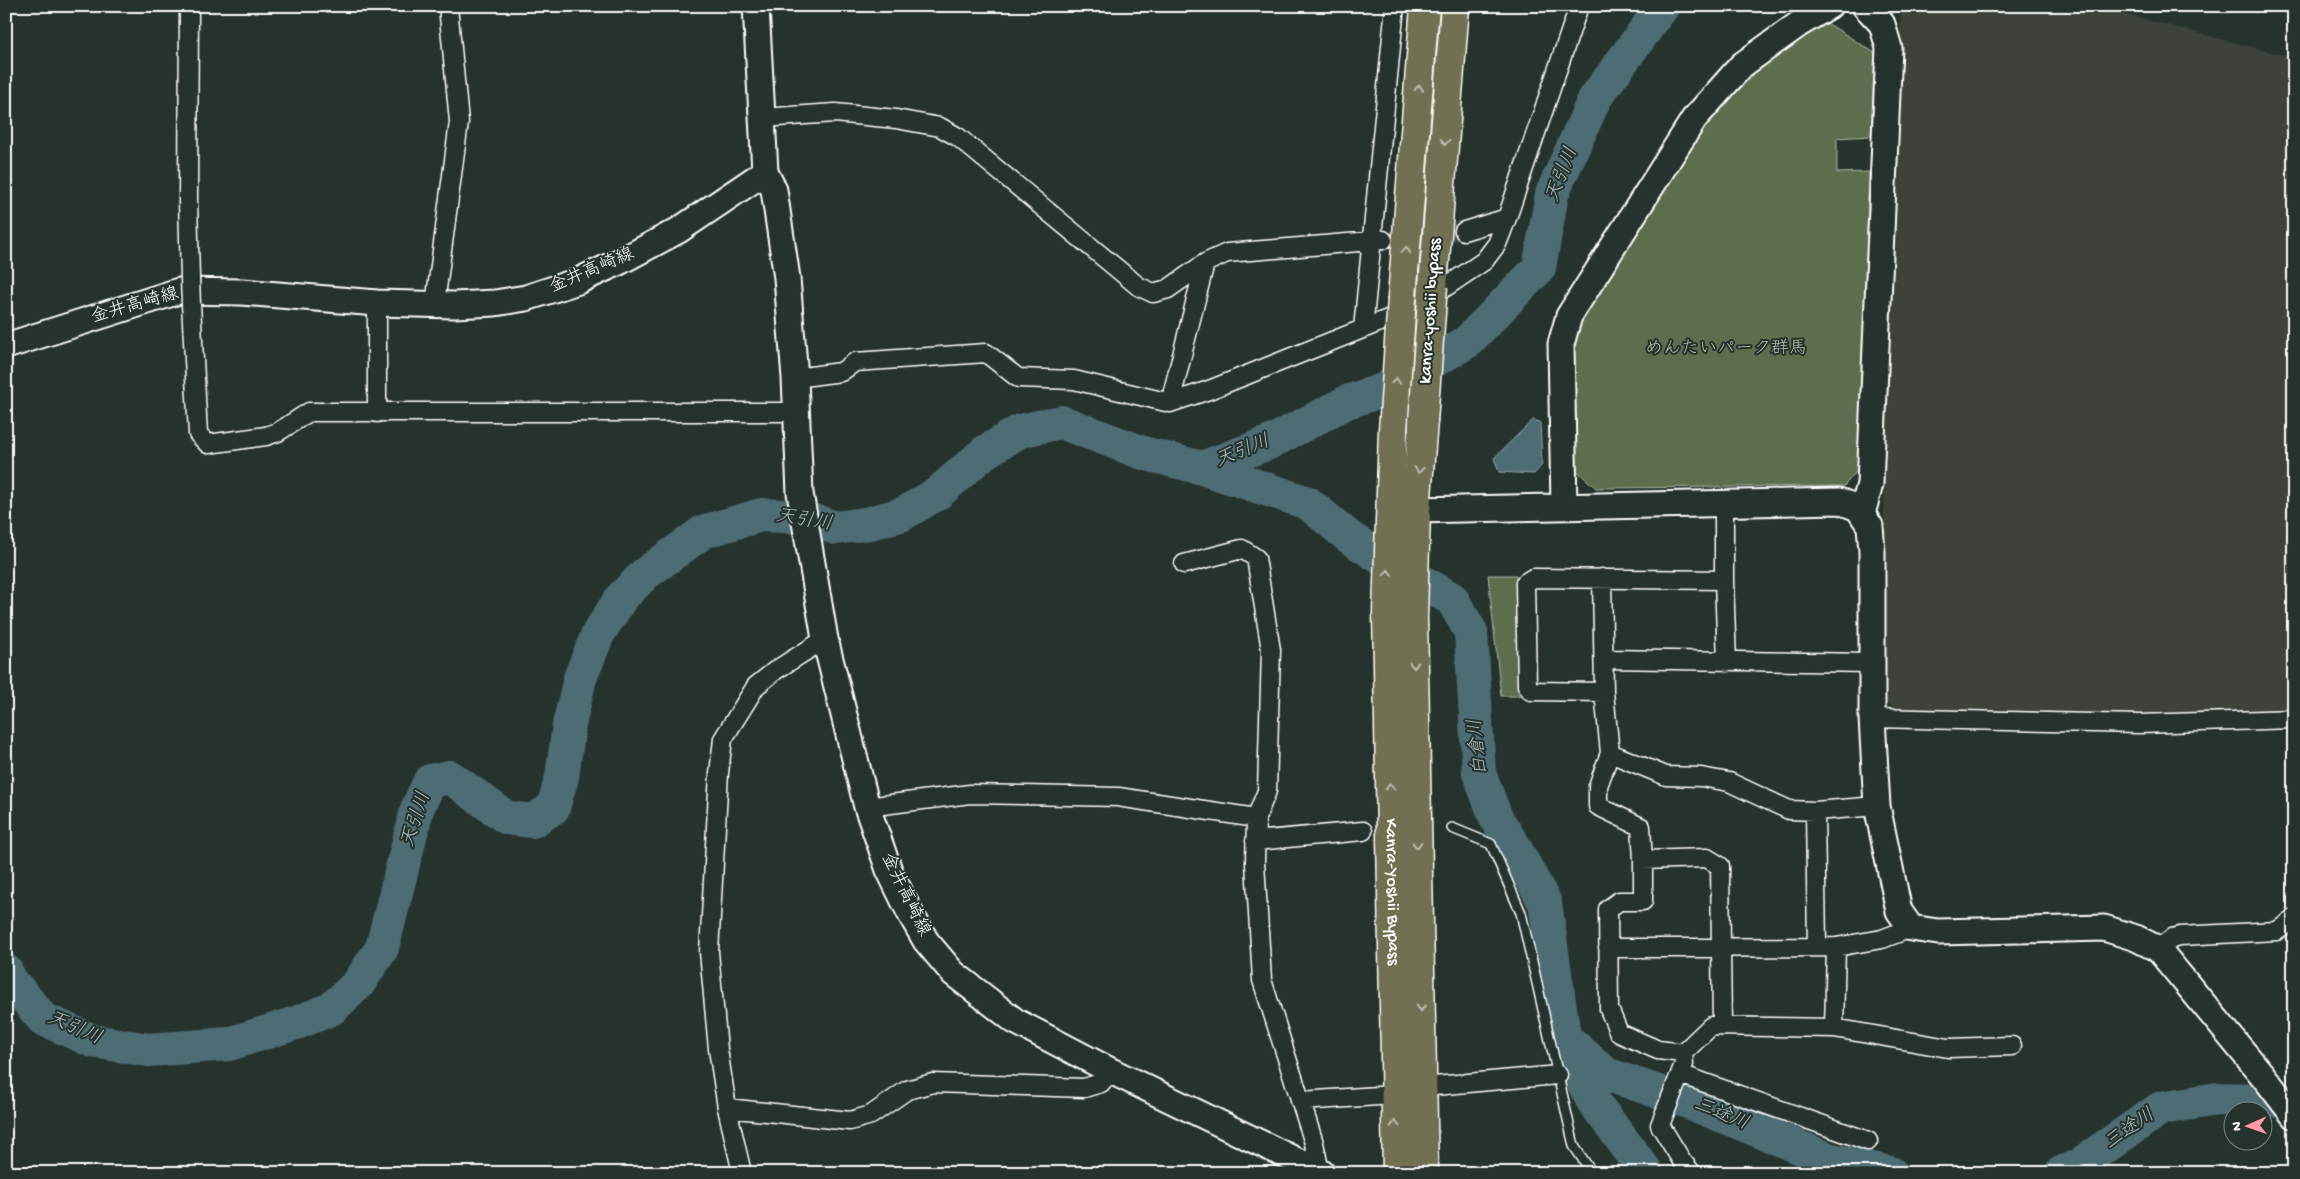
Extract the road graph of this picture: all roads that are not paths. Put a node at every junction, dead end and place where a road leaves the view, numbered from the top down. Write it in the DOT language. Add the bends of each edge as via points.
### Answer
graph roads {
  1 [pos="189,6"];
  2 [pos="448,6"];
  3 [pos="756,6"];
  4 [pos="1396,6"];
  5 [pos="1425,6"];
  6 [pos="1455,6"];
  7 [pos="1579,6"];
  8 [pos="1829,6"];
  9 [pos="1864,6"];
  10 [pos="762,118"];
  11 [pos="765,172"];
  12 [pos="1507,218"];
  13 [pos="1464,231"];
  14 [pos="1378,240"];
  15 [pos="1205,263"];
  16 [pos="377,302"];
  17 [pos="435,304"];
  18 [pos="1363,329"];
  19 [pos="6,346"];
  20 [pos="795,378"];
  21 [pos="1170,403"];
  22 [pos="796,412"];
  23 [pos="377,413"];
  24 [pos="1724,504"];
  25 [pos="1564,507"];
  26 [pos="1416,510"];
  27 [pos="1862,514"];
  28 [pos="1184,564"];
  29 [pos="1602,578"];
  30 [pos="1724,580"];
  31 [pos="1400,614"];
  32 [pos="825,639"];
  33 [pos="1604,659"];
  34 [pos="1727,662"];
  35 [pos="1871,663"];
  36 [pos="1604,692"];
  37 [pos="1872,718"];
  38 [pos="2294,719"];
  39 [pos="1610,753"];
  40 [pos="1877,806"];
  41 [pos="867,807"];
  42 [pos="1815,811"];
  43 [pos="1256,818"];
  44 [pos="1452,828"];
  45 [pos="1363,831"];
  46 [pos="1255,841"];
  47 [pos="1643,860"];
  48 [pos="2294,919"];
  49 [pos="1911,928"];
  50 [pos="1721,947"];
  51 [pos="1817,947"];
  52 [pos="1836,947"];
  53 [pos="1608,948"];
  54 [pos="2158,949"];
  55 [pos="1722,1026"];
  56 [pos="1834,1028"];
  57 [pos="2012,1046"];
  58 [pos="1682,1053"];
  59 [pos="1111,1071"];
  60 [pos="1558,1075"];
  61 [pos="1677,1081"];
  62 [pos="1423,1087"];
  63 [pos="1394,1095"];
  64 [pos="1300,1101"];
  65 [pos="727,1108"];
  66 [pos="2294,1116"];
  67 [pos="1868,1141"];
  68 [pos="1321,1172"];
  69 [pos="742,1173"];
  70 [pos="1397,1173"];
  71 [pos="1424,1173"];
  72 [pos="1592,1173"];
  73 [pos="1692,1173"];
  1 -- 23 [label="street, bridge" via="188,200 198,434 208,444 266,436 309,412"];
  2 -- 17 [label="street" via="459,122"];
  3 -- 10 [label="street"];
  4 -- 14 [label="street"];
  31 -- 5 [label="highway, kanra-yoshii bypass, one-way, bridge" via="1388,534 1402,298"];
  6 -- 26 [label="highway, kanra-yoshii bypass, one-way, bridge"];
  7 -- 12 [label="street"];
  8 -- 25 [label="street" via="1742,65 1694,119 1569,316 1562,344"];
  9 -- 27 [label="street" via="1882,24 1888,48 1870,484"];
  10 -- 11 [label="street"];
  10 -- 15 [label="street" via="835,113 940,127 958,137 1138,286 1153,293 1168,289"];
  11 -- 17 [label="street, 金井高崎線" via="679,230 578,281 526,298 495,303"];
  11 -- 20 [label="street" via="774,190 786,269"];
  12 -- 13 [label="street"];
  12 -- 18 [label="street" via="1497,244 1484,261 1412,309"];
  14 -- 15 [label="street" via="1227,253"];
  14 -- 18 [label="street"];
  15 -- 21 [label="street"];
  16 -- 17 [label="street, 金井高崎線"];
  16 -- 19 [label="street, 金井高崎線" via="179,291"];
  16 -- 23 [label="street"];
  18 -- 21 [label="street"];
  20 -- 21 [label="street" via="841,372 855,362 986,353 1018,378 1074,380"];
  20 -- 22 [label="street"];
  22 -- 23 [label="street"];
  22 -- 32 [label="street, 金井高崎線" via="800,493"];
  24 -- 25 [label="street"];
  24 -- 27 [label="street" via="1839,501 1858,508"];
  24 -- 30 [label="street"];
  25 -- 26 [label="street"];
  26 -- 31 [label="highway, kanra-yoshii bypass" via="1416,543"];
  27 -- 35 [label="street" via="1870,526 1872,552"];
  28 -- 43 [label="street" via="1242,549 1256,558 1271,650 1267,791"];
  29 -- 30 [label="street"];
  29 -- 33 [label="street"];
  29 -- 36 [label="street" via="1533,578 1525,583 1527,685 1531,691"];
  30 -- 34 [label="street"];
  31 -- 62 [label="highway, Kanra-Yoshii Bypass, one-way"];
  63 -- 31 [label="highway, Kanra-Yoshii Bypass, one-way"];
  32 -- 41 [label="street, 金井高崎線"];
  32 -- 65 [label="street" via="756,686 723,739 709,952"];
  33 -- 34 [label="street"];
  33 -- 36 [label="street"];
  34 -- 35 [label="street"];
  35 -- 37 [label="street"];
  36 -- 39 [label="street"];
  37 -- 38 [label="street" via="2139,724"];
  37 -- 40 [label="street"];
  39 -- 42 [label="street" via="1666,776 1729,782 1789,810"];
  39 -- 47 [label="street" via="1598,786 1598,806 1641,827"];
  40 -- 42 [label="street"];
  40 -- 49 [label="street" via="1899,911"];
  41 -- 43 [label="street" via="970,794 1118,797"];
  41 -- 59 [label="street, 金井高崎線" via="889,870 910,913 926,941 953,974 1015,1021"];
  42 -- 51 [label="street"];
  43 -- 46 [label="street"];
  44 -- 60 [label="lane" via="1491,844 1499,861 1521,913"];
  45 -- 46 [label="street"];
  46 -- 64 [label="street" via="1262,980"];
  47 -- 50 [label="street" via="1707,858 1720,866"];
  47 -- 53 [label="street" via="1642,900 1619,901 1608,909"];
  48 -- 54 [label="street" via="2277,931 2180,936"];
  49 -- 52 [label="street" via="1882,939"];
  49 -- 54 [label="street" via="1938,932 2104,928"];
  50 -- 51 [label="street"];
  50 -- 53 [label="street"];
  50 -- 55 [label="street"];
  51 -- 52 [label="street"];
  52 -- 56 [label="street"];
  53 -- 58 [label="street" via="1608,1009 1619,1033 1658,1050"];
  54 -- 66 [label="street"];
  55 -- 56 [label="street"];
  55 -- 58 [label="street" via="1711,1026"];
  56 -- 57 [label="street" via="1948,1048"];
  58 -- 61 [label="street" via="1684,1064"];
  59 -- 65 [label="street" via="1101,1082 1084,1088 933,1083 907,1090 871,1115 850,1121"];
  59 -- 68 [label="street, 金井高崎線"];
  60 -- 62 [label="street"];
  60 -- 72 [label="lane" via="1574,1146"];
  61 -- 67 [label="street"];
  61 -- 73 [label="street" via="1660,1125"];
  62 -- 71 [label="highway, Kanra-Yoshii Bypass"];
  63 -- 64 [label="street"];
  70 -- 63 [label="highway, Kanra-Yoshii Bypass, one-way"];
  64 -- 68 [label="street"];
  65 -- 69 [label="street"];
}
